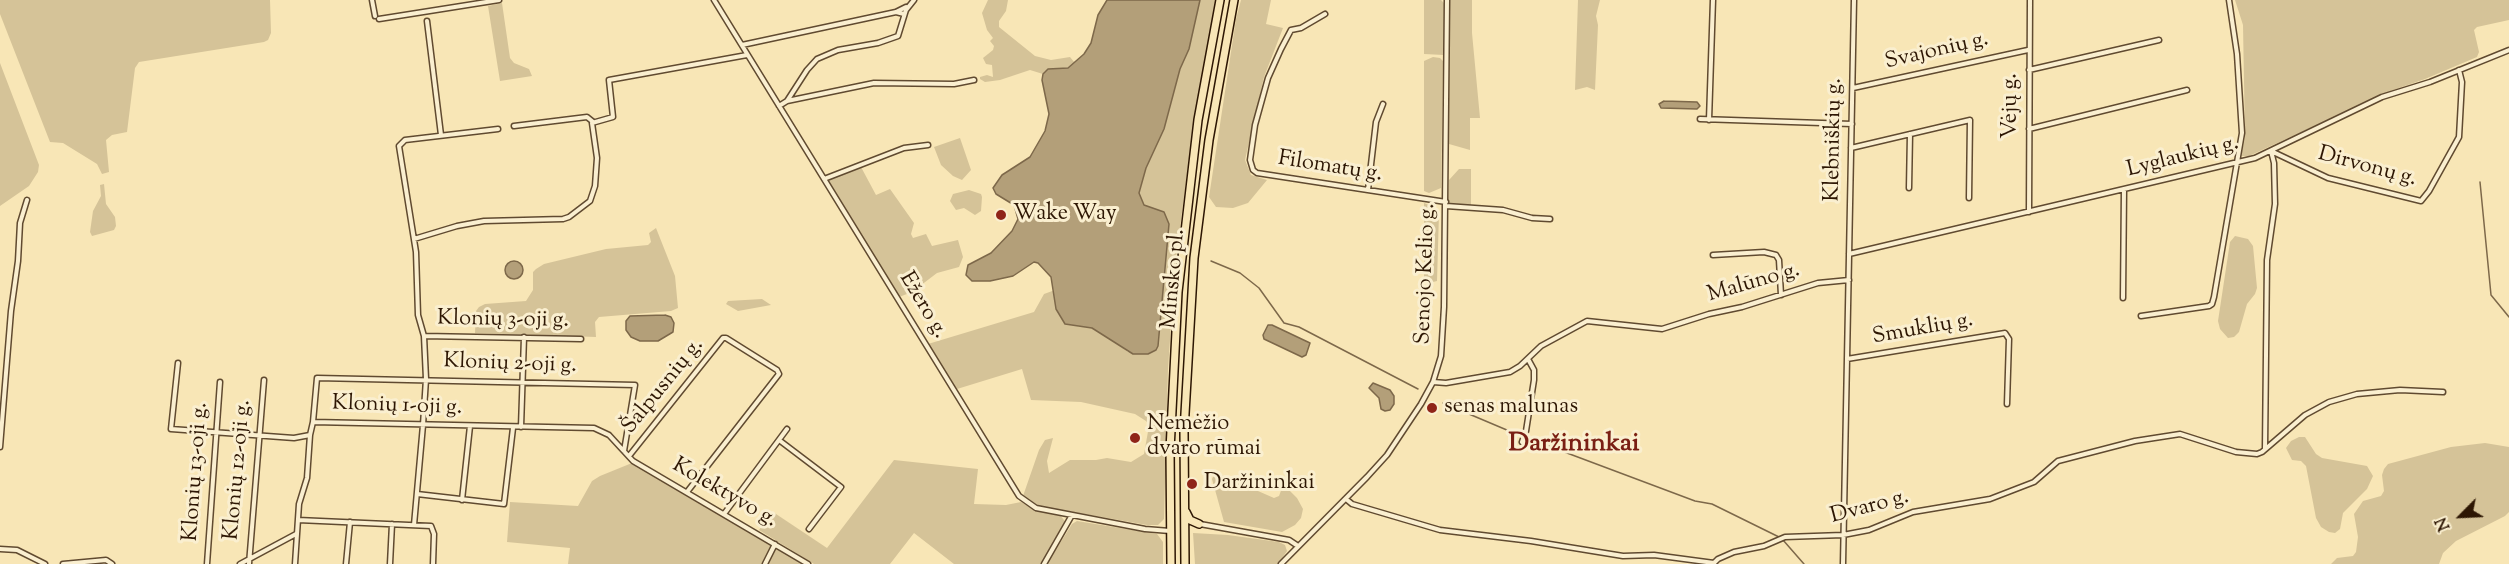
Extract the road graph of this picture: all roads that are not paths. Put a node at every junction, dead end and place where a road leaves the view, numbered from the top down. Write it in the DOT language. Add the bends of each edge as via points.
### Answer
graph roads {
  1 [pos="372,0"];
  2 [pos="499,0"];
  3 [pos="714,0"];
  4 [pos="914,0"];
  5 [pos="1221,0"];
  6 [pos="1234,0"];
  7 [pos="1447,0"];
  8 [pos="1713,0"];
  9 [pos="1854,0"];
  10 [pos="2030,0"];
  11 [pos="2229,0"];
  12 [pos="907,7"];
  13 [pos="896,12"];
  14 [pos="904,14"];
  15 [pos="1325,14"];
  16 [pos="427,21"];
  17 [pos="2159,40"];
  18 [pos="742,45"];
  19 [pos="2028,50"];
  20 [pos="2509,50"];
  21 [pos="747,54"];
  22 [pos="2029,70"];
  23 [pos="2459,70"];
  24 [pos="974,80"];
  25 [pos="1853,88"];
  26 [pos="2187,90"];
  27 [pos="787,101"];
  28 [pos="1383,104"];
  29 [pos="779,106"];
  30 [pos="1700,119"];
  31 [pos="1709,120"];
  32 [pos="592,121"];
  33 [pos="1852,124"];
  34 [pos="514,126"];
  35 [pos="498,129"];
  36 [pos="2029,129"];
  37 [pos="1910,134"];
  38 [pos="441,135"];
  39 [pos="928,145"];
  40 [pos="1851,148"];
  41 [pos="2271,150"];
  42 [pos="2237,163"];
  43 [pos="824,179"];
  44 [pos="1909,188"];
  45 [pos="2124,189"];
  46 [pos="1368,190"];
  47 [pos="1969,198"];
  48 [pos="27,200"];
  49 [pos="1446,204"];
  50 [pos="2029,212"];
  51 [pos="1550,219"];
  52 [pos="414,238"];
  53 [pos="1849,254"];
  54 [pos="1713,255"];
  55 [pos="1849,280"];
  56 [pos="1781,295"];
  57 [pos="2123,298"];
  58 [pos="2141,316"];
  59 [pos="424,336"];
  60 [pos="524,337"];
  61 [pos="581,339"];
  62 [pos="1847,358"];
  63 [pos="1528,359"];
  64 [pos="178,363"];
  65 [pos="426,379"];
  66 [pos="264,380"];
  67 [pos="220,382"];
  68 [pos="522,382"];
  69 [pos="1433,382"];
  70 [pos="2443,392"];
  71 [pos="2007,404"];
  72 [pos="313,422"];
  73 [pos="423,425"];
  74 [pos="470,426"];
  75 [pos="521,427"];
  76 [pos="513,428"];
  77 [pos="788,429"];
  78 [pos="215,434"];
  79 [pos="310,435"];
  80 [pos="258,437"];
  81 [pos="779,440"];
  82 [pos="1522,442"];
  83 [pos="0,447"];
  84 [pos="2265,449"];
  85 [pos="624,451"];
  86 [pos="629,456"];
  87 [pos="687,492"];
  88 [pos="417,495"];
  89 [pos="1346,499"];
  90 [pos="462,500"];
  91 [pos="1185,507"];
  92 [pos="724,513"];
  93 [pos="1072,515"];
  94 [pos="298,520"];
  95 [pos="350,522"];
  96 [pos="392,524"];
  97 [pos="1199,524"];
  98 [pos="414,525"];
  99 [pos="809,529"];
  100 [pos="1170,531"];
  101 [pos="297,533"];
  102 [pos="1843,535"];
  103 [pos="1184,539"];
  104 [pos="775,544"];
  105 [pos="1298,546"];
  106 [pos="0,549"];
  107 [pos="249,562"];
  108 [pos="1715,563"];
  109 [pos="45,564"];
  110 [pos="63,564"];
  111 [pos="112,564"];
  112 [pos="207,564"];
  113 [pos="240,564"];
  114 [pos="295,564"];
  115 [pos="346,564"];
  116 [pos="390,564"];
  117 [pos="433,564"];
  118 [pos="765,564"];
  119 [pos="808,564"];
  120 [pos="1044,564"];
  121 [pos="1171,564"];
  122 [pos="1185,564"];
  123 [pos="1281,564"];
  124 [pos="1843,564"];
  1 -- 2 [label="street" via="377,18"];
  3 -- 18 [label="street, Ežero g."];
  4 -- 12 [label="street"];
  5 -- 100 [label="highway, Minsko pl." via="1202,99 1183,238 1173,363"];
  6 -- 91 [label="highway, Minsko pl." via="1198,213 1185,383"];
  7 -- 49 [label="street, Senojo Kelio g."];
  8 -- 31 [label="street"];
  9 -- 25 [label="street, Klebniškių g."];
  10 -- 19 [label="street, Vėjų g."];
  11 -- 42 [label="street" via="2242,133"];
  12 -- 13 [label="street"];
  12 -- 14 [label="street"];
  13 -- 14 [label="street"];
  13 -- 18 [label="street"];
  14 -- 27 [label="street" via="900,33 894,38 817,59"];
  15 -- 46 [label="street, Filomatų g." via="1291,30 1281,49 1255,125 1251,166 1257,173"];
  16 -- 38 [label="street"];
  17 -- 22 [label="street"];
  18 -- 21 [label="street, Ežero g."];
  19 -- 22 [label="street, Vėjų g."];
  19 -- 25 [label="street, Svajonių g."];
  20 -- 23 [label="street, Lyglaukių g."];
  21 -- 29 [label="street, Ežero g."];
  21 -- 32 [label="street" via="609,80 613,117"];
  22 -- 36 [label="street, Vėjų g."];
  23 -- 41 [label="street, Lyglaukių g." via="2382,97"];
  23 -- 41 [label="street, Dirvonų g." via="2459,137 2424,199 2419,201 2328,178"];
  24 -- 27 [label="street" via="954,84 874,83"];
  25 -- 33 [label="street, Klebniškių g."];
  26 -- 36 [label="street"];
  27 -- 29 [label="street"];
  28 -- 46 [label="street" via="1376,122"];
  29 -- 43 [label="street, Ežero g."];
  30 -- 31 [label="street"];
  31 -- 33 [label="street"];
  32 -- 34 [label="street" via="588,117"];
  32 -- 52 [label="street" via="597,173 590,201 579,211 563,219 471,223"];
  33 -- 40 [label="street, Klebniškių g."];
  35 -- 38 [label="street"];
  36 -- 50 [label="street, Vėjų g."];
  37 -- 40 [label="street"];
  37 -- 44 [label="street"];
  37 -- 47 [label="street" via="1970,120"];
  38 -- 52 [label="street" via="405,140 399,146"];
  39 -- 43 [label="street" via="904,148"];
  40 -- 53 [label="street, Klebniškių g."];
  41 -- 42 [label="street, Lyglaukių g."];
  41 -- 84 [label="street" via="2275,204 2266,260"];
  42 -- 45 [label="street, Lyglaukių g."];
  42 -- 58 [label="street" via="2212,304"];
  43 -- 93 [label="street, Ežero g." via="1019,496 1032,506"];
  45 -- 50 [label="street, Lyglaukių g."];
  45 -- 57 [label="street"];
  46 -- 49 [label="street, Filomatų g."];
  48 -- 83 [label="street" via="20,224"];
  49 -- 51 [label="street, Filomatų g."];
  49 -- 69 [label="street, Senojo Kelio g." via="1442,343"];
  50 -- 53 [label="street, Lyglaukių g."];
  52 -- 59 [label="street" via="418,315"];
  53 -- 55 [label="street, Klebniškių g."];
  54 -- 56 [label="street" via="1776,255"];
  55 -- 56 [label="street, Malūno g." via="1818,283"];
  55 -- 62 [label="street"];
  56 -- 63 [label="street, Malūno g." via="1662,329 1587,321 1541,346"];
  59 -- 60 [label="street, Klonių 3-oji g."];
  59 -- 65 [label="street"];
  60 -- 61 [label="street, Klonių 3-oji g."];
  60 -- 68 [label="street"];
  62 -- 71 [label="street, Smuklių g." via="2005,333 2009,339"];
  62 -- 102 [label="street"];
  63 -- 69 [label="street, Malūno g." via="1503,374"];
  63 -- 82 [label="street" via="1534,380"];
  64 -- 78 [label="street, Klonių 1-oji g." via="171,429"];
  65 -- 68 [label="street, Klonių 2-oji g."];
  65 -- 72 [label="street, Klonių 2-oji g." via="316,378"];
  65 -- 73 [label="street"];
  66 -- 80 [label="street, Klonių 12-oji g."];
  67 -- 78 [label="street, Klonių 13-oji g."];
  68 -- 75 [label="street"];
  68 -- 85 [label="street, Klonių 2-oji g." via="635,385"];
  69 -- 89 [label="street, Senojo Kelio g." via="1387,454"];
  70 -- 84 [label="street" via="2357,394 2329,402 2305,415"];
  72 -- 73 [label="street, Klonių 1-oji g."];
  72 -- 79 [label="street, Klonių 1-oji g."];
  73 -- 74 [label="street, Klonių 1-oji g."];
  73 -- 88 [label="street"];
  74 -- 76 [label="street, Klonių 1-oji g."];
  74 -- 90 [label="street"];
  75 -- 76 [label="street, Klonių 1-oji g."];
  75 -- 85 [label="street, Klonių 1-oji g." via="594,428 609,435"];
  76 -- 90 [label="street" via="504,504"];
  77 -- 81 [label="street"];
  78 -- 80 [label="street, Klonių 1-oji g."];
  78 -- 112 [label="street, Klonių 13-oji g."];
  79 -- 80 [label="street, Klonių 1-oji g."];
  79 -- 94 [label="street" via="307,478"];
  80 -- 107 [label="street, Klonių 12-oji g."];
  81 -- 92 [label="street"];
  81 -- 99 [label="street" via="841,487"];
  84 -- 102 [label="street, Dvaro g." via="2257,454 2236,452 2180,434 2135,441 2058,461 2034,482 1990,499 1913,512 1869,530"];
  85 -- 86 [label="street, Kolektyvo g."];
  86 -- 87 [label="street, Kolektyvo g."];
  86 -- 87 [label="street, Šalpusnių g." via="723,338 777,370 779,374"];
  87 -- 92 [label="street, Kolektyvo g."];
  88 -- 90 [label="street"];
  88 -- 98 [label="street"];
  89 -- 105 [label="street, Senojo Kelio g."];
  89 -- 108 [label="street, Dvaro g." via="1440,530 1623,556 1654,555"];
  91 -- 97 [label="highway" via="1190,520"];
  91 -- 103 [label="highway, Minsko pl."];
  92 -- 104 [label="street, Kolektyvo g."];
  93 -- 100 [label="street, Ežero g."];
  93 -- 120 [label="street"];
  94 -- 95 [label="street"];
  94 -- 101 [label="street"];
  95 -- 96 [label="street"];
  95 -- 115 [label="street"];
  96 -- 98 [label="street"];
  96 -- 116 [label="street"];
  97 -- 103 [label="highway"];
  97 -- 105 [label="street" via="1288,540"];
  98 -- 117 [label="street" via="433,529"];
  100 -- 121 [label="highway, Minsko pl."];
  101 -- 107 [label="street"];
  101 -- 114 [label="street"];
  102 -- 108 [label="street, Dvaro g." via="1789,536 1734,552"];
  102 -- 124 [label="street"];
  103 -- 122 [label="highway, Minsko pl."];
  104 -- 118 [label="street"];
  104 -- 119 [label="street, Kolektyvo g."];
  105 -- 123 [label="street, Senojo Kelio g."];
  106 -- 109 [label="street" via="17,550"];
  107 -- 113 [label="street"];
  110 -- 111 [label="street" via="106,560"];
}
